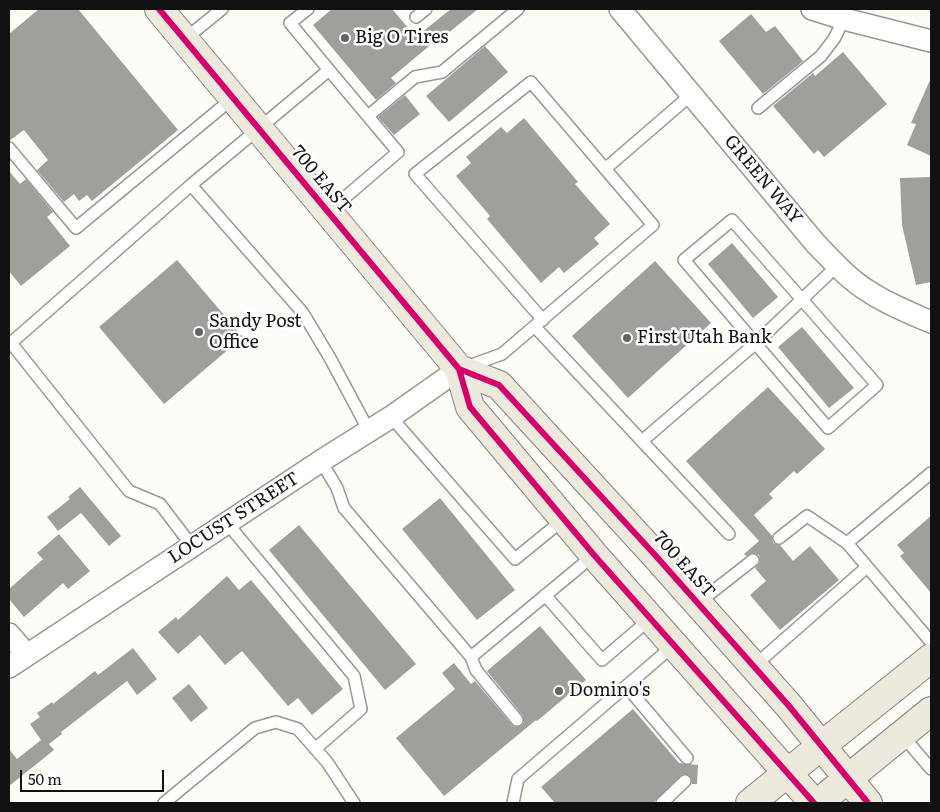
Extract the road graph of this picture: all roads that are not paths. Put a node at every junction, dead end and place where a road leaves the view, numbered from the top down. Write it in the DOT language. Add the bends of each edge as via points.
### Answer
graph roads {
  1 [pos="159,9"];
  2 [pos="222,9"];
  3 [pos="308,9"];
  4 [pos="426,9"];
  5 [pos="518,9"];
  6 [pos="812,9"];
  7 [pos="622,10"];
  8 [pos="416,17"];
  9 [pos="844,19"];
  10 [pos="185,39"];
  11 [pos="931,41"];
  12 [pos="329,70"];
  13 [pos="692,94"];
  14 [pos="233,98"];
  15 [pos="758,108"];
  16 [pos="368,116"];
  17 [pos="258,129"];
  18 [pos="9,148"];
  19 [pos="605,169"];
  20 [pos="191,185"];
  21 [pos="328,212"];
  22 [pos="837,266"];
  23 [pos="803,300"];
  24 [pos="931,322"];
  25 [pos="539,324"];
  26 [pos="756,343"];
  27 [pos="459,370"];
  28 [pos="391,417"];
  29 [pos="369,430"];
  30 [pos="642,441"];
  31 [pos="321,461"];
  32 [pos="931,472"];
  33 [pos="564,519"];
  34 [pos="227,523"];
  35 [pos="729,534"];
  36 [pos="779,538"];
  37 [pos="847,544"];
  38 [pos="192,546"];
  39 [pos="594,555"];
  40 [pos="753,560"];
  41 [pos="867,567"];
  42 [pos="545,595"];
  43 [pos="698,603"];
  44 [pos="650,619"];
  45 [pos="9,634"];
  46 [pos="931,642"];
  47 [pos="674,645"];
  48 [pos="27,655"];
  49 [pos="471,657"];
  50 [pos="931,658"];
  51 [pos="754,666"];
  52 [pos="9,667"];
  53 [pos="627,687"];
  54 [pos="931,711"];
  55 [pos="517,720"];
  56 [pos="902,735"];
  57 [pos="822,746"];
  58 [pos="315,749"];
  59 [pos="688,758"];
  60 [pos="931,768"];
  61 [pos="788,773"];
  62 [pos="848,779"];
  63 [pos="685,782"];
  64 [pos="164,803"];
  65 [pos="354,803"];
  66 [pos="513,803"];
  67 [pos="662,803"];
  68 [pos="750,803"];
  69 [pos="814,803"];
  70 [pos="818,803"];
  71 [pos="868,803"];
  1 -- 10 [label="main road, 700 EAST"];
  2 -- 10 [label="lane"];
  3 -- 12 [label="lane" via="290,23"];
  4 -- 8 [label="lane"];
  5 -- 16 [label="lane" via="442,72 415,77"];
  6 -- 9 [label="street"];
  7 -- 13 [label="street, GREEN WAY"];
  9 -- 11 [label="street"];
  9 -- 15 [label="lane" via="821,56"];
  10 -- 14 [label="main road, 700 EAST"];
  12 -- 16 [label="lane"];
  12 -- 17 [label="lane"];
  13 -- 19 [label="lane"];
  13 -- 22 [label="street, GREEN WAY"];
  14 -- 17 [label="main road, 700 EAST"];
  14 -- 18 [label="lane" via="76,228"];
  16 -- 21 [label="lane" via="398,152"];
  17 -- 20 [label="lane"];
  17 -- 21 [label="main road, 700 EAST"];
  19 -- 25 [label="lane" via="653,225"];
  19 -- 25 [label="lane" via="531,82 414,174"];
  20 -- 29 [label="lane" via="302,313"];
  20 -- 38 [label="lane" via="11,343 128,491 160,504"];
  21 -- 27 [label="main road, 700 EAST"];
  22 -- 23 [label="lane"];
  22 -- 24 [label="street, GREEN WAY" via="867,291"];
  23 -- 26 [label="lane"];
  23 -- 26 [label="lane" via="732,220 684,260"];
  23 -- 26 [label="lane" via="876,385 828,428"];
  25 -- 27 [label="lane" via="502,354"];
  25 -- 30 [label="lane"];
  26 -- 30 [label="lane"];
  27 -- 28 [label="street, LOCUST STREET"];
  27 -- 33 [label="main road, 700 EAST" via="470,407"];
  27 -- 43 [label="main road, 700 EAST" via="498,385"];
  28 -- 29 [label="street, LOCUST STREET"];
  28 -- 33 [label="lane" via="515,560"];
  29 -- 31 [label="street, LOCUST STREET"];
  30 -- 35 [label="lane"];
  31 -- 34 [label="street, LOCUST STREET"];
  31 -- 49 [label="lane" via="337,488 344,508"];
  32 -- 37 [label="lane"];
  33 -- 39 [label="main road, 700 EAST"];
  34 -- 38 [label="street, LOCUST STREET"];
  34 -- 58 [label="lane" via="354,676 361,709"];
  36 -- 37 [label="lane" via="807,516"];
  37 -- 41 [label="lane"];
  38 -- 48 [label="street, LOCUST STREET"];
  39 -- 42 [label="lane"];
  39 -- 44 [label="main road, 700 EAST"];
  40 -- 43 [label="lane"];
  41 -- 46 [label="lane"];
  41 -- 51 [label="lane"];
  42 -- 44 [label="lane" via="602,660"];
  42 -- 49 [label="lane"];
  43 -- 51 [label="main road, 700 EAST"];
  44 -- 47 [label="main road, 700 EAST"];
  45 -- 48 [label="street"];
  47 -- 53 [label="lane"];
  47 -- 61 [label="main road, 700 EAST"];
  48 -- 52 [label="street, LOCUST STREET"];
  49 -- 55 [label="lane" via="476,670"];
  50 -- 57 [label="main road"];
  51 -- 57 [label="main road, 700 EAST"];
  53 -- 59 [label="lane"];
  53 -- 66 [label="lane" via="518,779"];
  54 -- 56 [label="main road"];
  56 -- 60 [label="lane"];
  56 -- 62 [label="main road"];
  57 -- 61 [label="main road"];
  57 -- 62 [label="main road, 700 EAST"];
  58 -- 64 [label="lane" via="298,729 276,722 255,728"];
  58 -- 65 [label="lane"];
  61 -- 68 [label="main road"];
  61 -- 69 [label="main road, 700 EAST"];
  62 -- 70 [label="main road"];
  62 -- 71 [label="main road, 700 EAST"];
  63 -- 67 [label="lane"];
}
